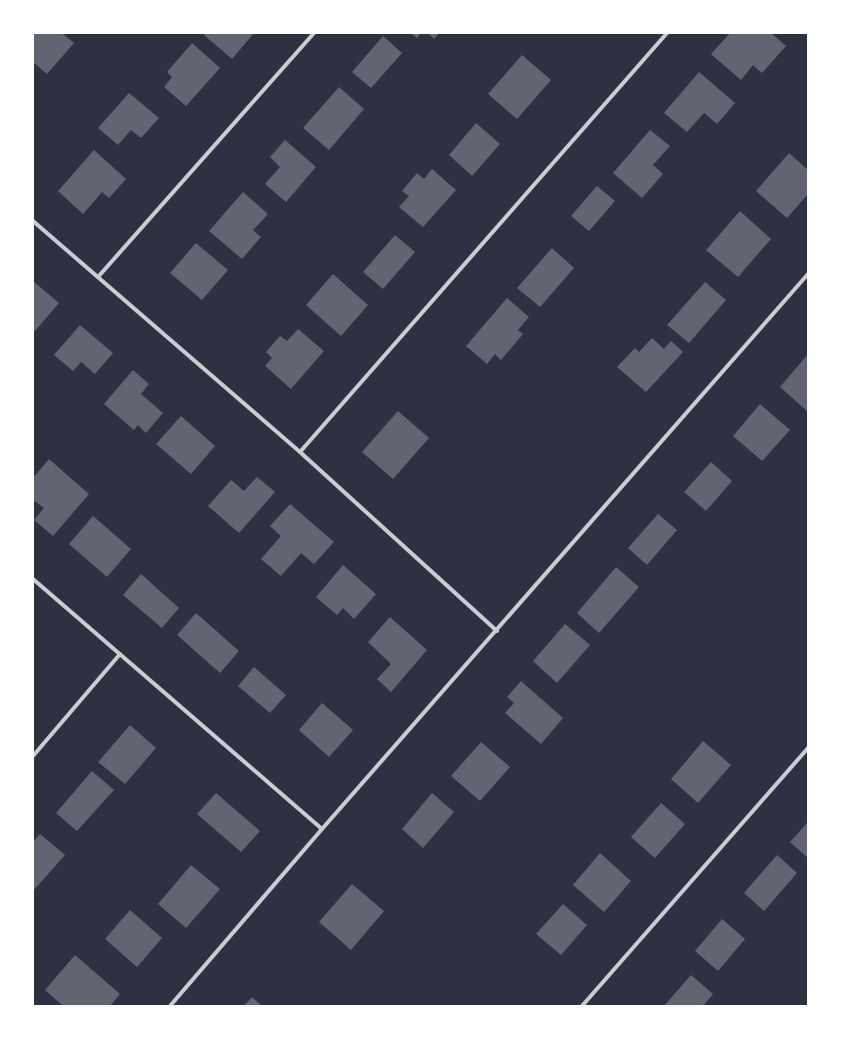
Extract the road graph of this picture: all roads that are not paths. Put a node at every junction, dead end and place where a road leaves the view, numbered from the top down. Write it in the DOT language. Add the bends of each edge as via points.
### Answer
graph roads {
  1 [pos="314,33"];
  2 [pos="667,33"];
  3 [pos="33,221"];
  4 [pos="808,274"];
  5 [pos="98,277"];
  6 [pos="300,452"];
  7 [pos="33,578"];
  8 [pos="497,631"];
  9 [pos="120,654"];
  10 [pos="808,748"];
  11 [pos="33,756"];
  12 [pos="322,829"];
  13 [pos="170,1006"];
  14 [pos="582,1006"];
  1 -- 5 [label="street"];
  2 -- 6 [label="street"];
  3 -- 5 [label="street"];
  4 -- 8 [label="street"];
  5 -- 6 [label="street"];
  6 -- 8 [label="street"];
  7 -- 9 [label="street"];
  8 -- 12 [label="street"];
  9 -- 11 [label="street"];
  9 -- 12 [label="street"];
  10 -- 14 [label="street"];
  12 -- 13 [label="street"];
}
